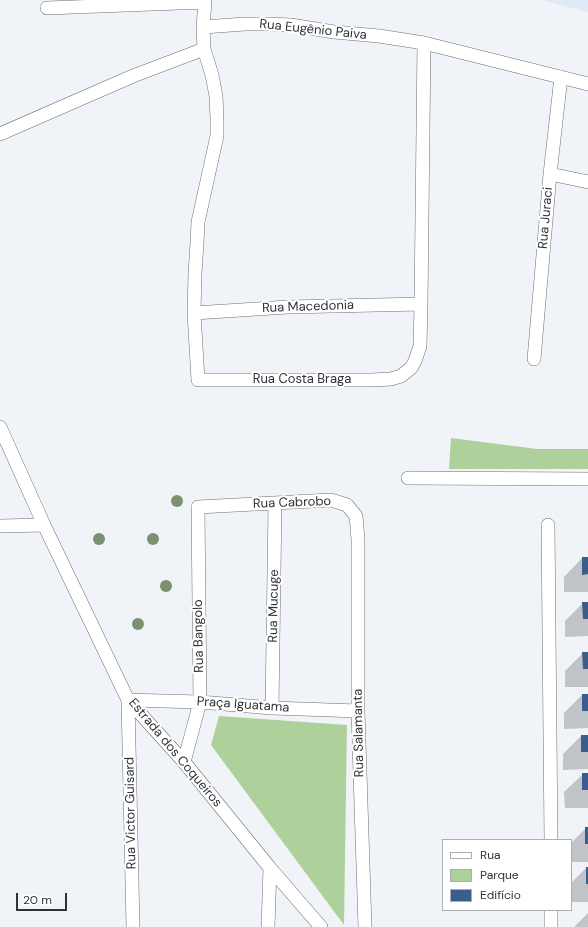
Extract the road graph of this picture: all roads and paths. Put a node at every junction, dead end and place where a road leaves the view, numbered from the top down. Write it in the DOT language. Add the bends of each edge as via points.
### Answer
graph roads {
  1 [pos="205,1"];
  2 [pos="47,8"];
  3 [pos="203,27"];
  4 [pos="424,43"];
  5 [pos="204,50"];
  6 [pos="561,77"];
  7 [pos="588,84"];
  8 [pos="0,134"];
  9 [pos="550,174"];
  10 [pos="588,182"];
  11 [pos="421,304"];
  12 [pos="194,313"];
  13 [pos="534,358"];
  14 [pos="0,427"];
  15 [pos="408,478"];
  16 [pos="588,479"];
  17 [pos="275,504"];
  18 [pos="198,507"];
  19 [pos="44,525"];
  20 [pos="548,525"];
  21 [pos="0,526"];
  22 [pos="358,539"];
  23 [pos="128,700"];
  24 [pos="200,702"];
  25 [pos="272,708"];
  26 [pos="358,711"];
  27 [pos="184,762"];
  28 [pos="551,839"];
  29 [pos="270,868"];
  30 [pos="551,911"];
  31 [pos="132,927"];
  32 [pos="268,927"];
  33 [pos="321,927"];
  34 [pos="365,927"];
  35 [pos="552,927"];
  1 -- 2 [label="street"];
  1 -- 3 [label="street"];
  3 -- 4 [label="street, Rua Eugênio Paiva" via="245,24 291,25"];
  3 -- 5 [label="street"];
  4 -- 6 [label="street, Rua Eugênio Paiva"];
  4 -- 11 [label="street, Rua Costa Braga"];
  5 -- 8 [label="street" via="133,76"];
  5 -- 12 [label="street, Rua Costa Braga" via="216,96 217,136 198,222"];
  6 -- 7 [label="street, Rua Eugênio Paiva"];
  6 -- 9 [label="street, Rua Juraci"];
  9 -- 10 [label="street"];
  9 -- 13 [label="street, Rua Juraci"];
  11 -- 12 [label="street, Rua Macedonia" via="288,307"];
  11 -- 12 [label="street, Rua Costa Braga" via="420,346 415,361 401,376 391,379 198,380"];
  14 -- 19 [label="street, Estrada dos Coqueiros"];
  15 -- 16 [label="street"];
  17 -- 18 [label="street, Rua Cabrobo"];
  17 -- 22 [label="street, Rua Cabrobo" via="331,500 347,505 356,516"];
  17 -- 25 [label="street, Rua Mucuge"];
  18 -- 24 [label="street, Rua Bangolo"];
  19 -- 21 [label="street"];
  19 -- 23 [label="street, Estrada dos Coqueiros"];
  20 -- 28 [label="street"];
  22 -- 26 [label="street, Rua Salamanta"];
  23 -- 24 [label="street, Praça Iguatama"];
  23 -- 27 [label="street, Estrada dos Coqueiros"];
  23 -- 31 [label="street, Rua Victor Guisard"];
  24 -- 25 [label="street, Praça Iguatama"];
  24 -- 27 [label="street, Rua Bangolo"];
  25 -- 26 [label="street, Praça Iguatama"];
  26 -- 34 [label="street, Rua Salamanta"];
  27 -- 29 [label="street, Estrada dos Coqueiros"];
  29 -- 32 [label="street"];
  29 -- 33 [label="street, Estrada dos Coqueiros"];
  30 -- 35 [label="street"];
}
